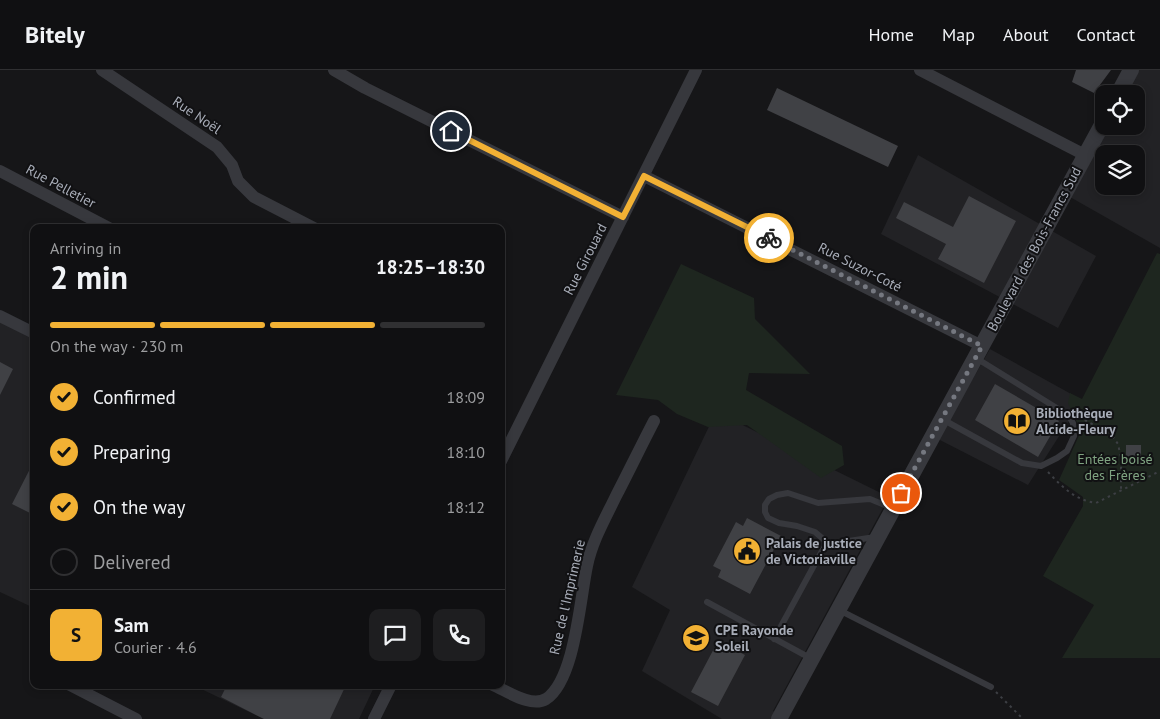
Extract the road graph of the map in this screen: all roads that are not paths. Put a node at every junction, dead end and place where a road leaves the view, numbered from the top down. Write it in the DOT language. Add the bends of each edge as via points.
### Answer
graph roads {
  1 [pos="102,70"];
  2 [pos="334,70"];
  3 [pos="696,70"];
  4 [pos="920,70"];
  5 [pos="1131,70"];
  6 [pos="1123,85"];
  7 [pos="1096,135"];
  8 [pos="1085,156"];
  9 [pos="0,171"];
  10 [pos="644,176"];
  11 [pos="623,217"];
  12 [pos="101,224"];
  13 [pos="306,224"];
  14 [pos="0,316"];
  15 [pos="30,331"];
  16 [pos="979,351"];
  17 [pos="942,419"];
  18 [pos="654,421"];
  19 [pos="505,453"];
  20 [pos="893,508"];
  21 [pos="878,536"];
  22 [pos="829,544"];
  23 [pos="707,602"];
  24 [pos="838,609"];
  25 [pos="774,638"];
  26 [pos="811,659"];
  27 [pos="991,687"];
  28 [pos="78,689"];
  29 [pos="389,689"];
  30 [pos="502,689"];
  31 [pos="136,719"];
  32 [pos="374,719"];
  33 [pos="779,719"];
  1 -- 13 [label="street, Rue Noël" via="218,147 232,165 238,181 254,197"];
  2 -- 11 [label="street"];
  3 -- 10 [label="street, Rue Girouard"];
  4 -- 8 [label="street"];
  5 -- 6 [label="street"];
  7 -- 8 [label="street, Boulevard des Bois-Francs Sud"];
  8 -- 16 [label="street, Boulevard des Bois-Francs Sud"];
  9 -- 12 [label="street, Rue Pelletier"];
  10 -- 11 [label="street, Rue Girouard"];
  10 -- 16 [label="street, Rue Suzor-Coté"];
  11 -- 19 [label="street, Rue Girouard"];
  14 -- 15 [label="street"];
  16 -- 17 [label="street, Boulevard des Bois-Francs Sud"];
  16 -- 17 [label="lane" via="1068,415 1073,423 1074,436 1067,450 1041,466 1022,463"];
  17 -- 20 [label="street, Boulevard des Bois-Francs Sud"];
  18 -- 30 [label="street, Rue de l'Imprimerie" via="594,540 573,646 559,684 544,700 535,701"];
  20 -- 21 [label="street, Boulevard des Bois-Francs Sud"];
  20 -- 22 [label="lane" via="870,499 818,503 788,493 769,499 765,505 768,518 816,532"];
  21 -- 22 [label="lane"];
  21 -- 24 [label="street, Boulevard des Bois-Francs Sud"];
  22 -- 25 [label="lane" via="823,548"];
  23 -- 25 [label="lane"];
  24 -- 26 [label="street, Boulevard des Bois-Francs Sud"];
  24 -- 27 [label="lane"];
  25 -- 26 [label="lane"];
  26 -- 33 [label="street, Boulevard des Bois-Francs Sud"];
  28 -- 31 [label="street"];
  29 -- 32 [label="street"];
}
